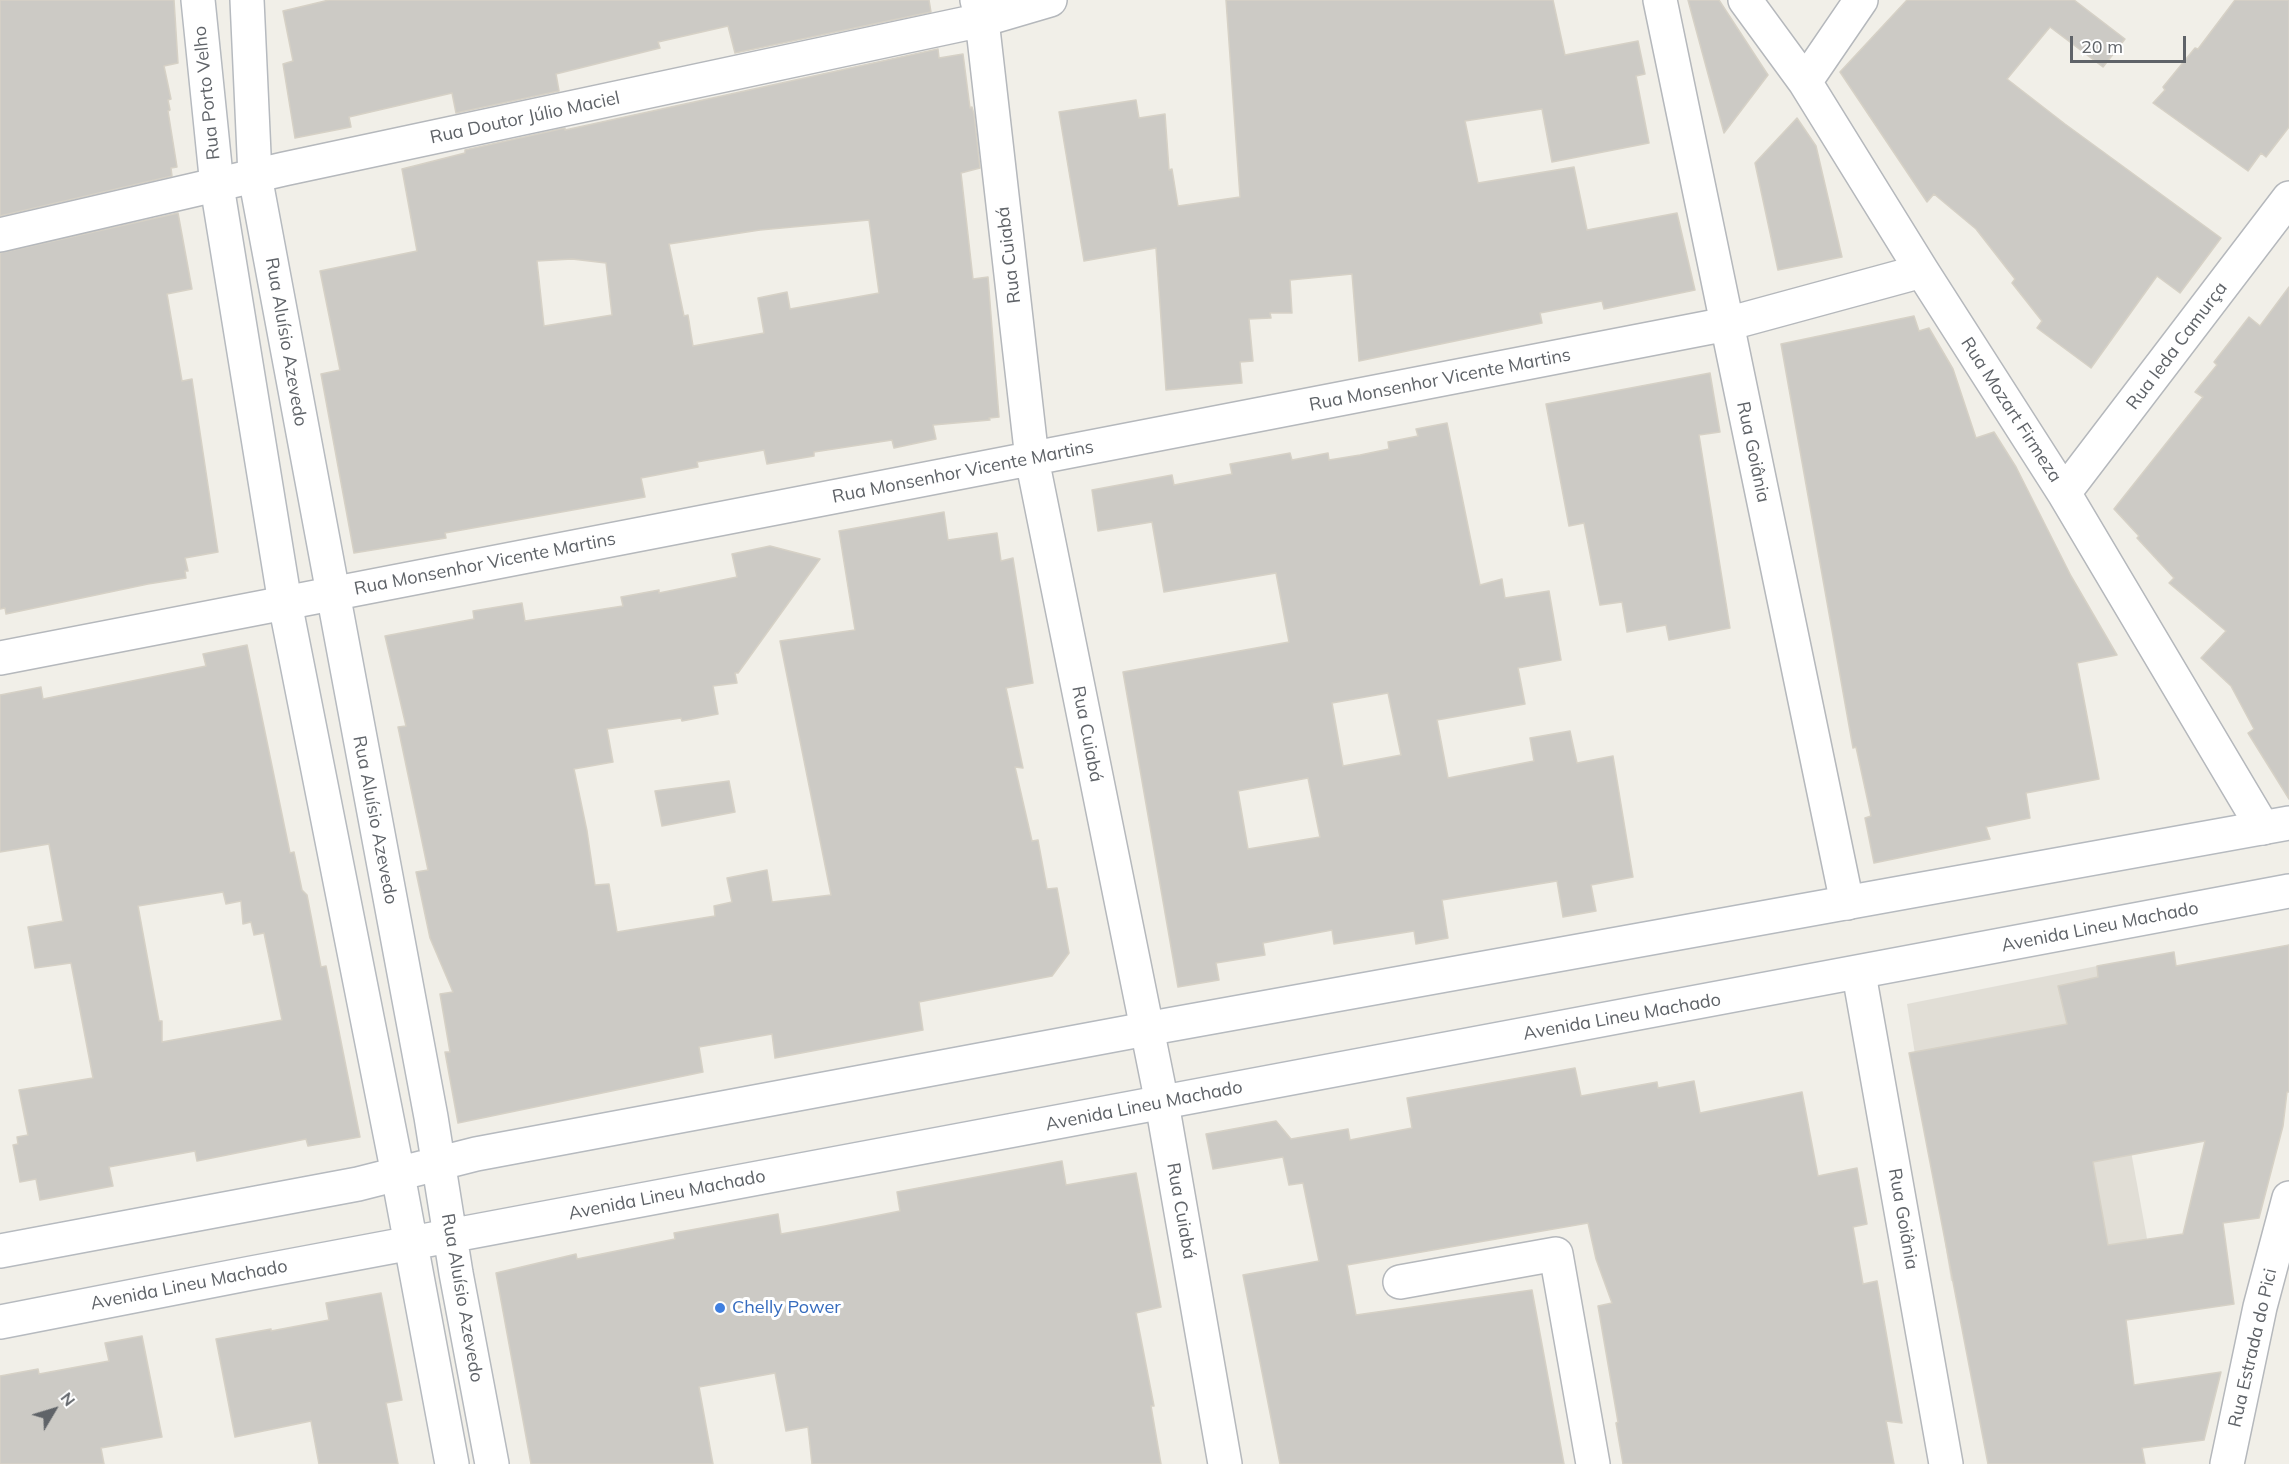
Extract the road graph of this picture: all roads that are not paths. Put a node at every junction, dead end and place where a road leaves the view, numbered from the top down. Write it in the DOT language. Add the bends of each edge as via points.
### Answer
graph roads {
  1 [pos="198,0"];
  2 [pos="247,0"];
  3 [pos="1050,0"];
  4 [pos="1660,0"];
  5 [pos="1745,0"];
  6 [pos="1861,0"];
  7 [pos="979,10"];
  8 [pos="1805,82"];
  9 [pos="255,176"];
  10 [pos="217,186"];
  11 [pos="2289,198"];
  12 [pos="0,235"];
  13 [pos="1922,271"];
  14 [pos="1727,324"];
  15 [pos="1032,459"];
  16 [pos="2064,493"];
  17 [pos="332,594"];
  18 [pos="285,603"];
  19 [pos="0,658"];
  20 [pos="2276,826"];
  21 [pos="2289,891"];
  22 [pos="1847,903"];
  23 [pos="1859,974"];
  24 [pos="1146,1029"];
  25 [pos="1162,1103"];
  26 [pos="438,1164"];
  27 [pos="397,1174"];
  28 [pos="2289,1198"];
  29 [pos="450,1235"];
  30 [pos="410,1242"];
  31 [pos="0,1251"];
  32 [pos="1400,1282"];
  33 [pos="0,1322"];
  34 [pos="452,1464"];
  35 [pos="492,1464"];
  36 [pos="1225,1464"];
  37 [pos="1593,1464"];
  38 [pos="1946,1464"];
  39 [pos="2227,1464"];
  1 -- 10 [label="street, Rua Porto Velho"];
  2 -- 9 [label="street"];
  3 -- 7 [label="street, Rua Doutor Júlio Maciel"];
  4 -- 14 [label="street, Rua Goiânia"];
  5 -- 8 [label="street, Rua Mozart Firmeza"];
  6 -- 8 [label="street"];
  7 -- 9 [label="street, Rua Doutor Júlio Maciel"];
  7 -- 15 [label="street, Rua Cuiabá"];
  8 -- 13 [label="street, Rua Mozart Firmeza"];
  9 -- 10 [label="street, Rua Doutor Júlio Maciel"];
  9 -- 17 [label="street, Rua Aluísio Azevedo"];
  10 -- 12 [label="street, Rua Doutor Júlio Maciel"];
  10 -- 18 [label="street"];
  11 -- 16 [label="street, Rua Ieda Camurça"];
  13 -- 14 [label="street, Rua Monsenhor Vicente Martins"];
  13 -- 16 [label="street, Rua Mozart Firmeza"];
  14 -- 15 [label="street, Rua Monsenhor Vicente Martins"];
  14 -- 22 [label="street, Rua Goiânia"];
  15 -- 17 [label="street, Rua Monsenhor Vicente Martins"];
  15 -- 24 [label="street, Rua Cuiabá"];
  16 -- 20 [label="street, Rua Mozart Firmeza"];
  17 -- 18 [label="street, Rua Monsenhor Vicente Martins"];
  17 -- 26 [label="street, Rua Aluísio Azevedo"];
  18 -- 19 [label="street, Rua Monsenhor Vicente Martins"];
  18 -- 27 [label="street"];
  20 -- 22 [label="street"];
  21 -- 23 [label="street, Avenida Lineu Machado"];
  22 -- 24 [label="street"];
  23 -- 25 [label="street, Avenida Lineu Machado"];
  23 -- 38 [label="street, Rua Goiânia"];
  24 -- 25 [label="street, Rua Cuiabá"];
  24 -- 26 [label="street"];
  25 -- 29 [label="street, Avenida Lineu Machado"];
  25 -- 36 [label="street, Rua Cuiabá"];
  26 -- 27 [label="street"];
  26 -- 29 [label="street, Rua Aluísio Azevedo"];
  27 -- 30 [label="street"];
  27 -- 31 [label="street"];
  28 -- 39 [label="street, Rua Estrada do Pici" via="2260,1307"];
  29 -- 30 [label="street, Avenida Lineu Machado"];
  29 -- 35 [label="street, Rua Aluísio Azevedo"];
  30 -- 33 [label="street, Avenida Lineu Machado"];
  30 -- 34 [label="street"];
  32 -- 37 [label="street" via="1556,1254"];
}
